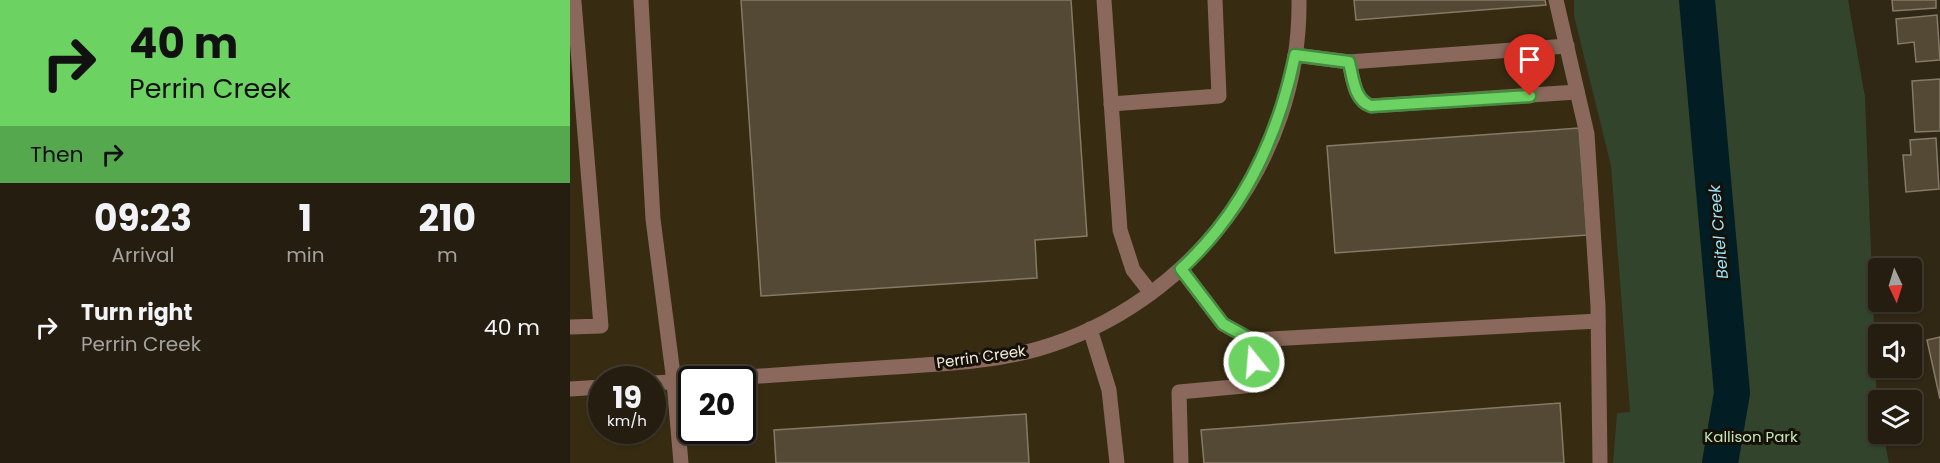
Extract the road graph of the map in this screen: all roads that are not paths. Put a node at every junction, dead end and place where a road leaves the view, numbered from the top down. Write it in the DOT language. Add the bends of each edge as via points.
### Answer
graph roads {
  1 [pos="641,0"];
  2 [pos="1104,0"];
  3 [pos="1215,0"];
  4 [pos="1299,0"];
  5 [pos="1556,0"];
  6 [pos="570,2"];
  7 [pos="1567,46"];
  8 [pos="1295,55"];
  9 [pos="1349,62"];
  10 [pos="1577,92"];
  11 [pos="1112,104"];
  12 [pos="1181,269"];
  13 [pos="1151,293"];
  14 [pos="1598,321"];
  15 [pos="570,327"];
  16 [pos="1090,329"];
  17 [pos="1252,340"];
  18 [pos="756,376"];
  19 [pos="666,382"];
  20 [pos="674,382"];
  21 [pos="678,382"];
  22 [pos="588,388"];
  23 [pos="570,389"];
  24 [pos="681,463"];
  25 [pos="1117,463"];
  26 [pos="1181,463"];
  27 [pos="1600,463"];
  1 -- 20 [label="street" via="653,219"];
  2 -- 11 [label="street"];
  3 -- 11 [label="street" via="1219,96"];
  4 -- 8 [label="street, Perrin Creek"];
  5 -- 7 [label="street"];
  6 -- 15 [label="street" via="574,2 601,326"];
  7 -- 9 [label="street"];
  7 -- 10 [label="street"];
  8 -- 9 [label="street"];
  8 -- 12 [label="street, Perrin Creek" via="1283,109 1262,162 1222,225"];
  9 -- 10 [label="street" via="1357,95 1362,103 1371,106"];
  10 -- 14 [label="street" via="1587,134"];
  11 -- 13 [label="street" via="1120,230 1132,270"];
  12 -- 13 [label="street, Perrin Creek"];
  12 -- 17 [label="street" via="1223,324"];
  13 -- 16 [label="street, Perrin Creek"];
  14 -- 17 [label="street"];
  14 -- 27 [label="street"];
  16 -- 18 [label="street, Perrin Creek" via="1001,358"];
  16 -- 25 [label="street" via="1109,390"];
  17 -- 26 [label="street" via="1255,385 1179,392"];
  19 -- 20 [label="street"];
  20 -- 21 [label="street"];
  20 -- 24 [label="street"];
  22 -- 23 [label="street"];
}
